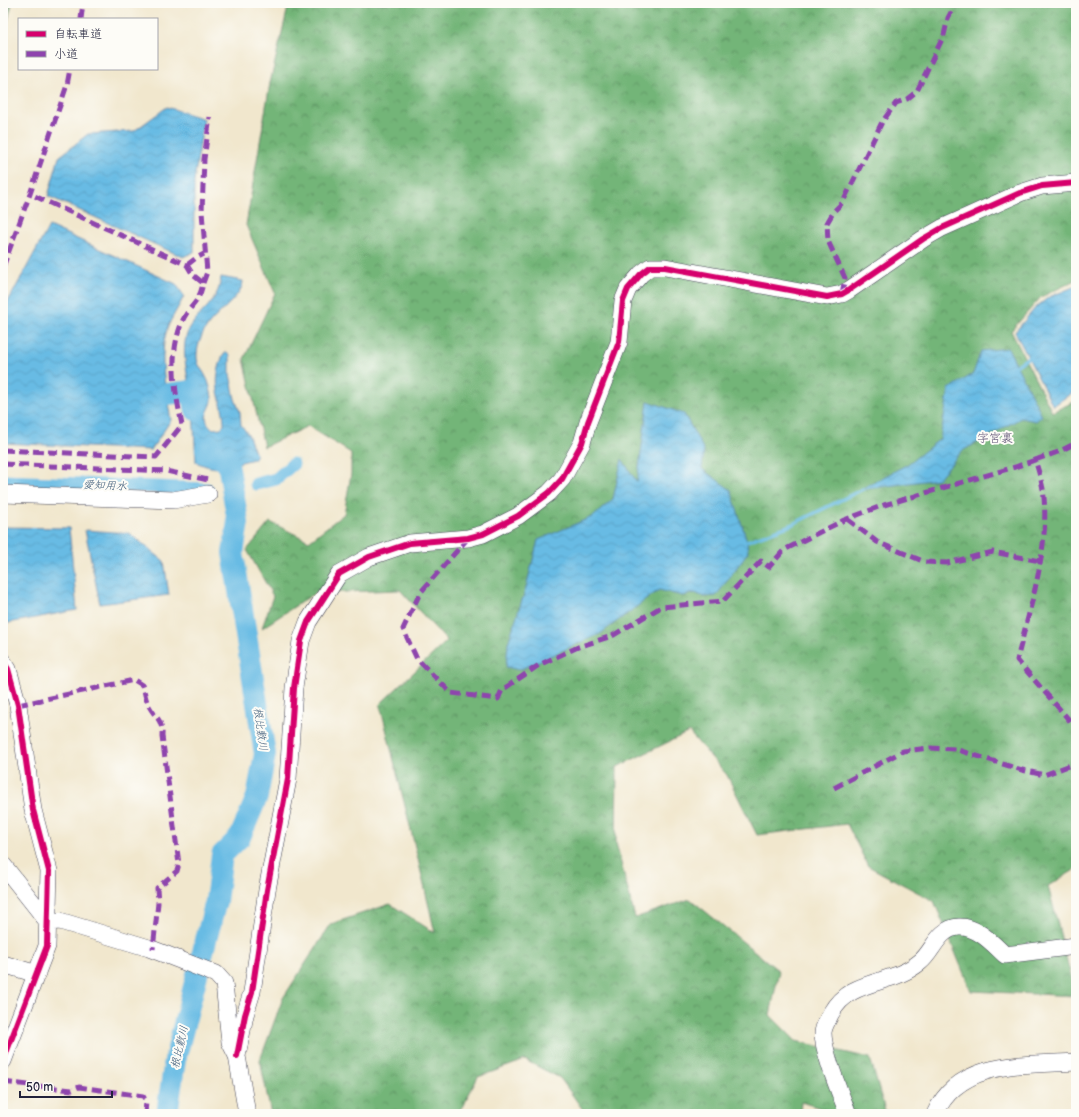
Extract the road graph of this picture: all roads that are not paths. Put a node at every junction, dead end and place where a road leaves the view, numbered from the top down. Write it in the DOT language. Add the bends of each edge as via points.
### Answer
graph roads {
  1 [pos="1076,183"];
  2 [pos="3,494"];
  3 [pos="208,494"];
  4 [pos="3,662"];
  5 [pos="3,865"];
  6 [pos="48,922"];
  7 [pos="1076,946"];
  8 [pos="3,964"];
  9 [pos="37,974"];
  10 [pos="237,1056"];
  11 [pos="3,1061"];
  12 [pos="1076,1062"];
  13 [pos="248,1114"];
  14 [pos="848,1114"];
  15 [pos="935,1114"];
  1 -- 10 [label="street" via="1042,186 1020,193 948,225 923,239 850,290 827,297 664,266 650,267 628,289 623,301 619,342 582,443 562,479 549,493 518,516 483,534 468,538 410,543 369,557 339,574 308,622 301,641 294,688 288,779 267,890 252,992"];
  2 -- 3 [label="street" via="173,500"];
  4 -- 6 [label="street" via="8,669 18,705 33,810 49,872"];
  5 -- 6 [label="street"];
  6 -- 9 [label="street" via="47,946"];
  6 -- 10 [label="street" via="60,921 149,948 216,974 224,983 230,1042"];
  7 -- 14 [label="street" via="1005,955 978,932 959,927 947,931 938,938 921,961 905,973 847,993 834,1007 823,1033 834,1076"];
  8 -- 9 [label="street"];
  9 -- 11 [label="street"];
  10 -- 13 [label="street"];
  12 -- 15 [label="street" via="1012,1066 983,1071 950,1091"];
}
